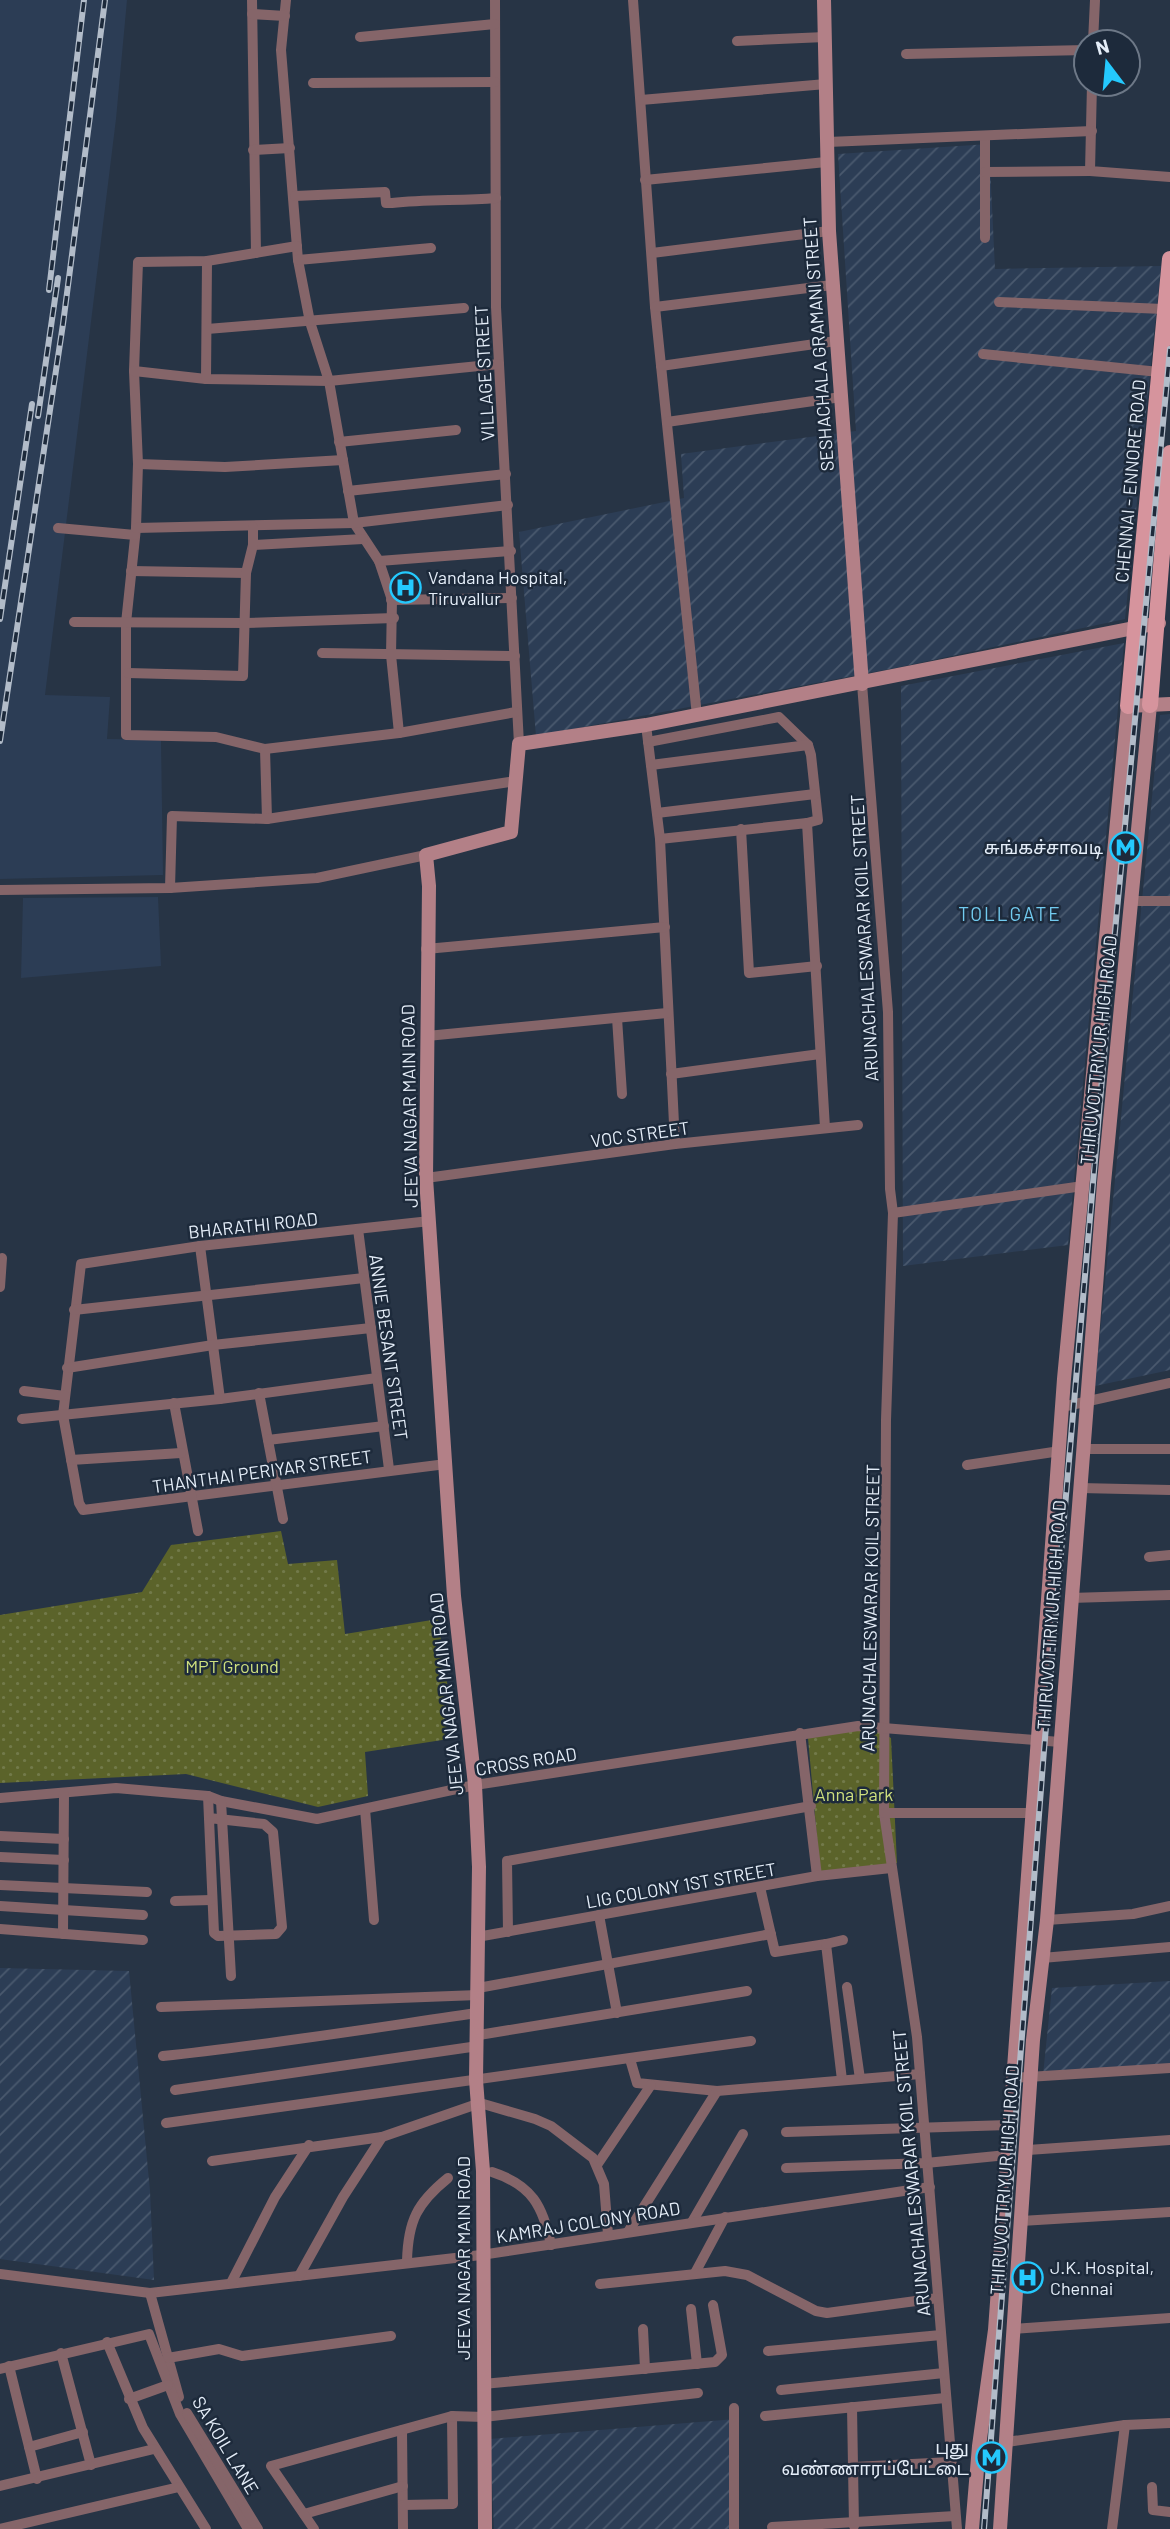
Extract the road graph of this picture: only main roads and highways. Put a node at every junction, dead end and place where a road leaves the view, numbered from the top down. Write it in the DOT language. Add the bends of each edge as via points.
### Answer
graph roads {
  1 [pos="824,0"];
  2 [pos="1170,259"];
  3 [pos="1170,453"];
  4 [pos="1159,623"];
  5 [pos="1136,627"];
  6 [pos="862,684"];
  7 [pos="1170,704"];
  8 [pos="1150,705"];
  9 [pos="1128,706"];
  10 [pos="485,2529"];
  11 [pos="972,2529"];
  12 [pos="1000,2529"];
  1 -- 6 [label="main road, SESHACHALA GRAMANI STREET" via="829,231"];
  2 -- 5 [label="main road, CHENNAI - ENNORE ROAD"];
  3 -- 4 [label="main road"];
  4 -- 5 [label="main road"];
  4 -- 8 [label="main road"];
  5 -- 6 [label="main road"];
  5 -- 9 [label="main road, CHENNAI - ENNORE ROAD"];
  6 -- 10 [label="main road, JEEVA NAGAR MAIN ROAD" via="519,744 511,832 426,855 426,1178 454,1596 475,1785 479,1867 476,2080 480,2103"];
  7 -- 8 [label="main road"];
  8 -- 9 [label="main road"];
  8 -- 12 [label="main road, THIRUVOTTRIYUR HIGH ROAD" via="1086,1403"];
  9 -- 11 [label="main road, THIRUVOTTRIYUR HIGH ROAD" via="1062,1407 995,2330"];
}
